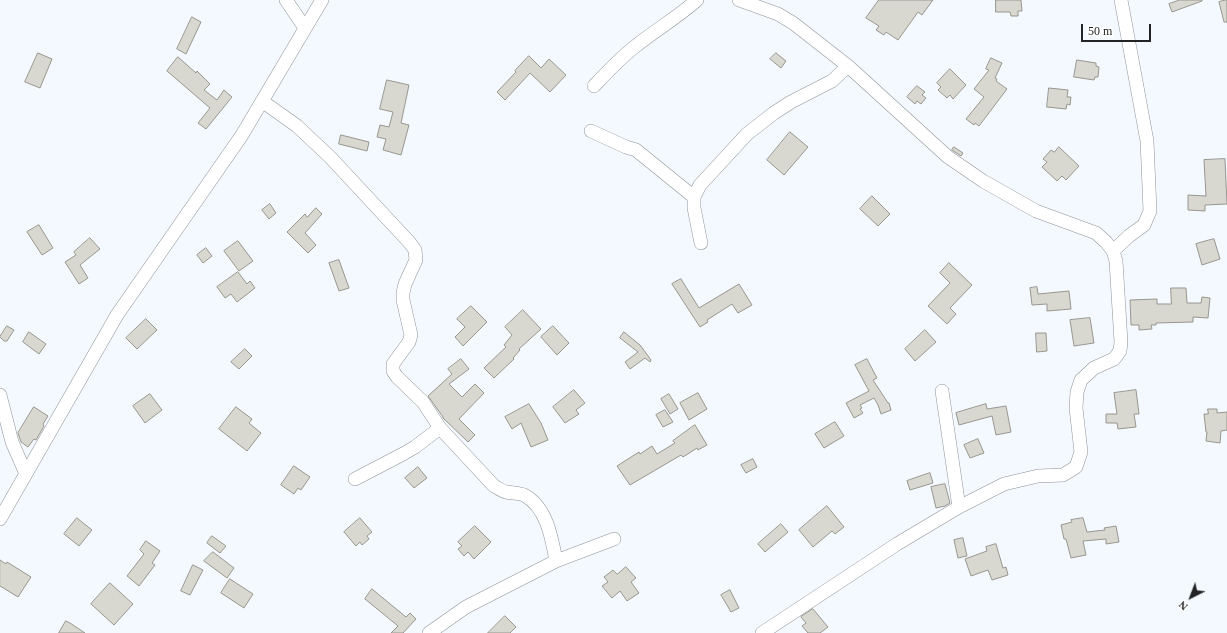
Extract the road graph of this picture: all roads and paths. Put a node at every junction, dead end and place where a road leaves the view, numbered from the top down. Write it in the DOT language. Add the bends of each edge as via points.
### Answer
graph roads {
  1 [pos="286,0"];
  2 [pos="322,0"];
  3 [pos="697,0"];
  4 [pos="739,0"];
  5 [pos="1121,0"];
  6 [pos="305,28"];
  7 [pos="848,66"];
  8 [pos="594,86"];
  9 [pos="262,102"];
  10 [pos="591,131"];
  11 [pos="694,197"];
  12 [pos="701,243"];
  13 [pos="1114,251"];
  14 [pos="942,391"];
  15 [pos="0,395"];
  16 [pos="440,428"];
  17 [pos="26,474"];
  18 [pos="355,479"];
  19 [pos="959,507"];
  20 [pos="0,518"];
  21 [pos="614,539"];
  22 [pos="556,562"];
  23 [pos="429,633"];
  24 [pos="762,633"];
  1 -- 6 [label="street"];
  2 -- 6 [label="street"];
  3 -- 8 [label="street" via="619,59"];
  4 -- 7 [label="street" via="778,14 793,23"];
  5 -- 13 [label="street" via="1147,141 1150,211 1144,225"];
  6 -- 9 [label="street"];
  7 -- 11 [label="street" via="832,81 791,102 747,134 700,185"];
  7 -- 13 [label="street" via="948,157 1036,211 1096,233"];
  9 -- 16 [label="street" via="297,126 330,157 415,250 416,260 403,293 411,335 393,364 393,371 396,377 423,402"];
  9 -- 17 [label="street" via="242,135 117,315"];
  10 -- 11 [label="street" via="636,150"];
  11 -- 12 [label="street"];
  13 -- 19 [label="street" via="1120,351 1114,359 1094,368 1081,380 1076,392 1081,452 1076,467 1063,475 1038,476 1004,484"];
  14 -- 19 [label="street"];
  15 -- 17 [label="street" via="12,442"];
  16 -- 18 [label="street" via="404,454"];
  16 -- 22 [label="street" via="494,486 534,501 553,540"];
  17 -- 20 [label="street"];
  19 -- 24 [label="street"];
  21 -- 22 [label="street"];
  22 -- 23 [label="street" via="466,607"];
}
